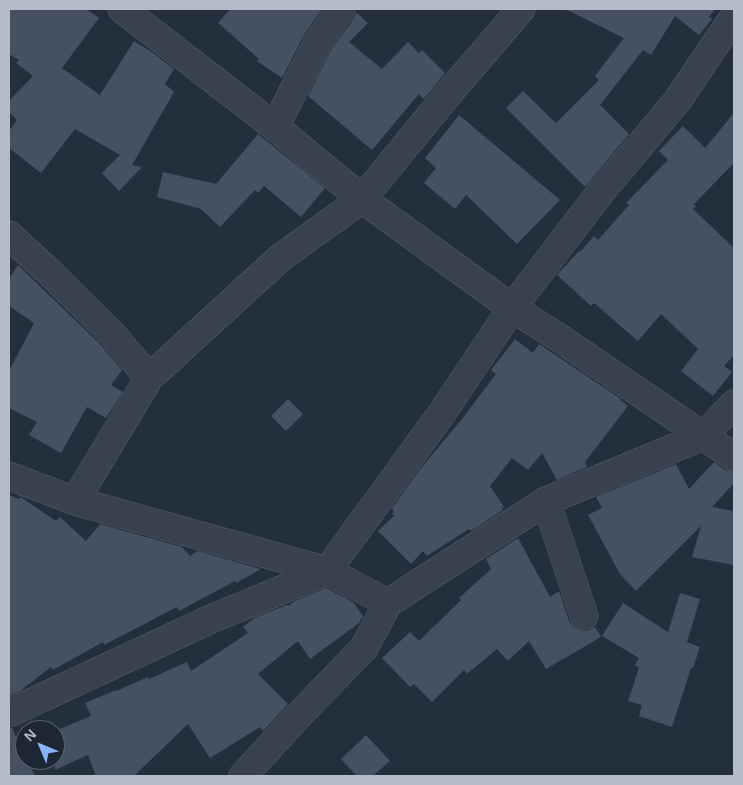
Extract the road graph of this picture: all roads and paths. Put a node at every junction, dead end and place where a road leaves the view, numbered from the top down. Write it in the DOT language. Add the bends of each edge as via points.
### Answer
graph roads {
  1 [pos="122,9"];
  2 [pos="340,9"];
  3 [pos="521,9"];
  4 [pos="734,17"];
  5 [pos="276,127"];
  6 [pos="362,199"];
  7 [pos="9,235"];
  8 [pos="512,308"];
  9 [pos="149,378"];
  10 [pos="734,404"];
  11 [pos="703,436"];
  12 [pos="734,457"];
  13 [pos="9,476"];
  14 [pos="75,501"];
  15 [pos="546,501"];
  16 [pos="327,571"];
  17 [pos="388,603"];
  18 [pos="584,616"];
  19 [pos="9,713"];
  20 [pos="243,776"];
  1 -- 5 [label="street"];
  2 -- 5 [label="street" via="318,42"];
  3 -- 6 [label="street"];
  4 -- 8 [label="street" via="677,101 600,193"];
  5 -- 6 [label="street"];
  6 -- 8 [label="street"];
  6 -- 9 [label="street" via="280,258"];
  7 -- 9 [label="street" via="113,335"];
  8 -- 11 [label="street"];
  8 -- 16 [label="street" via="442,413"];
  9 -- 14 [label="street"];
  10 -- 11 [label="street"];
  11 -- 12 [label="street"];
  11 -- 15 [label="street"];
  13 -- 14 [label="street"];
  14 -- 16 [label="street"];
  15 -- 17 [label="street"];
  15 -- 18 [label="street"];
  16 -- 17 [label="street"];
  16 -- 19 [label="street" via="211,619"];
  17 -- 20 [label="street" via="364,648"];
}
